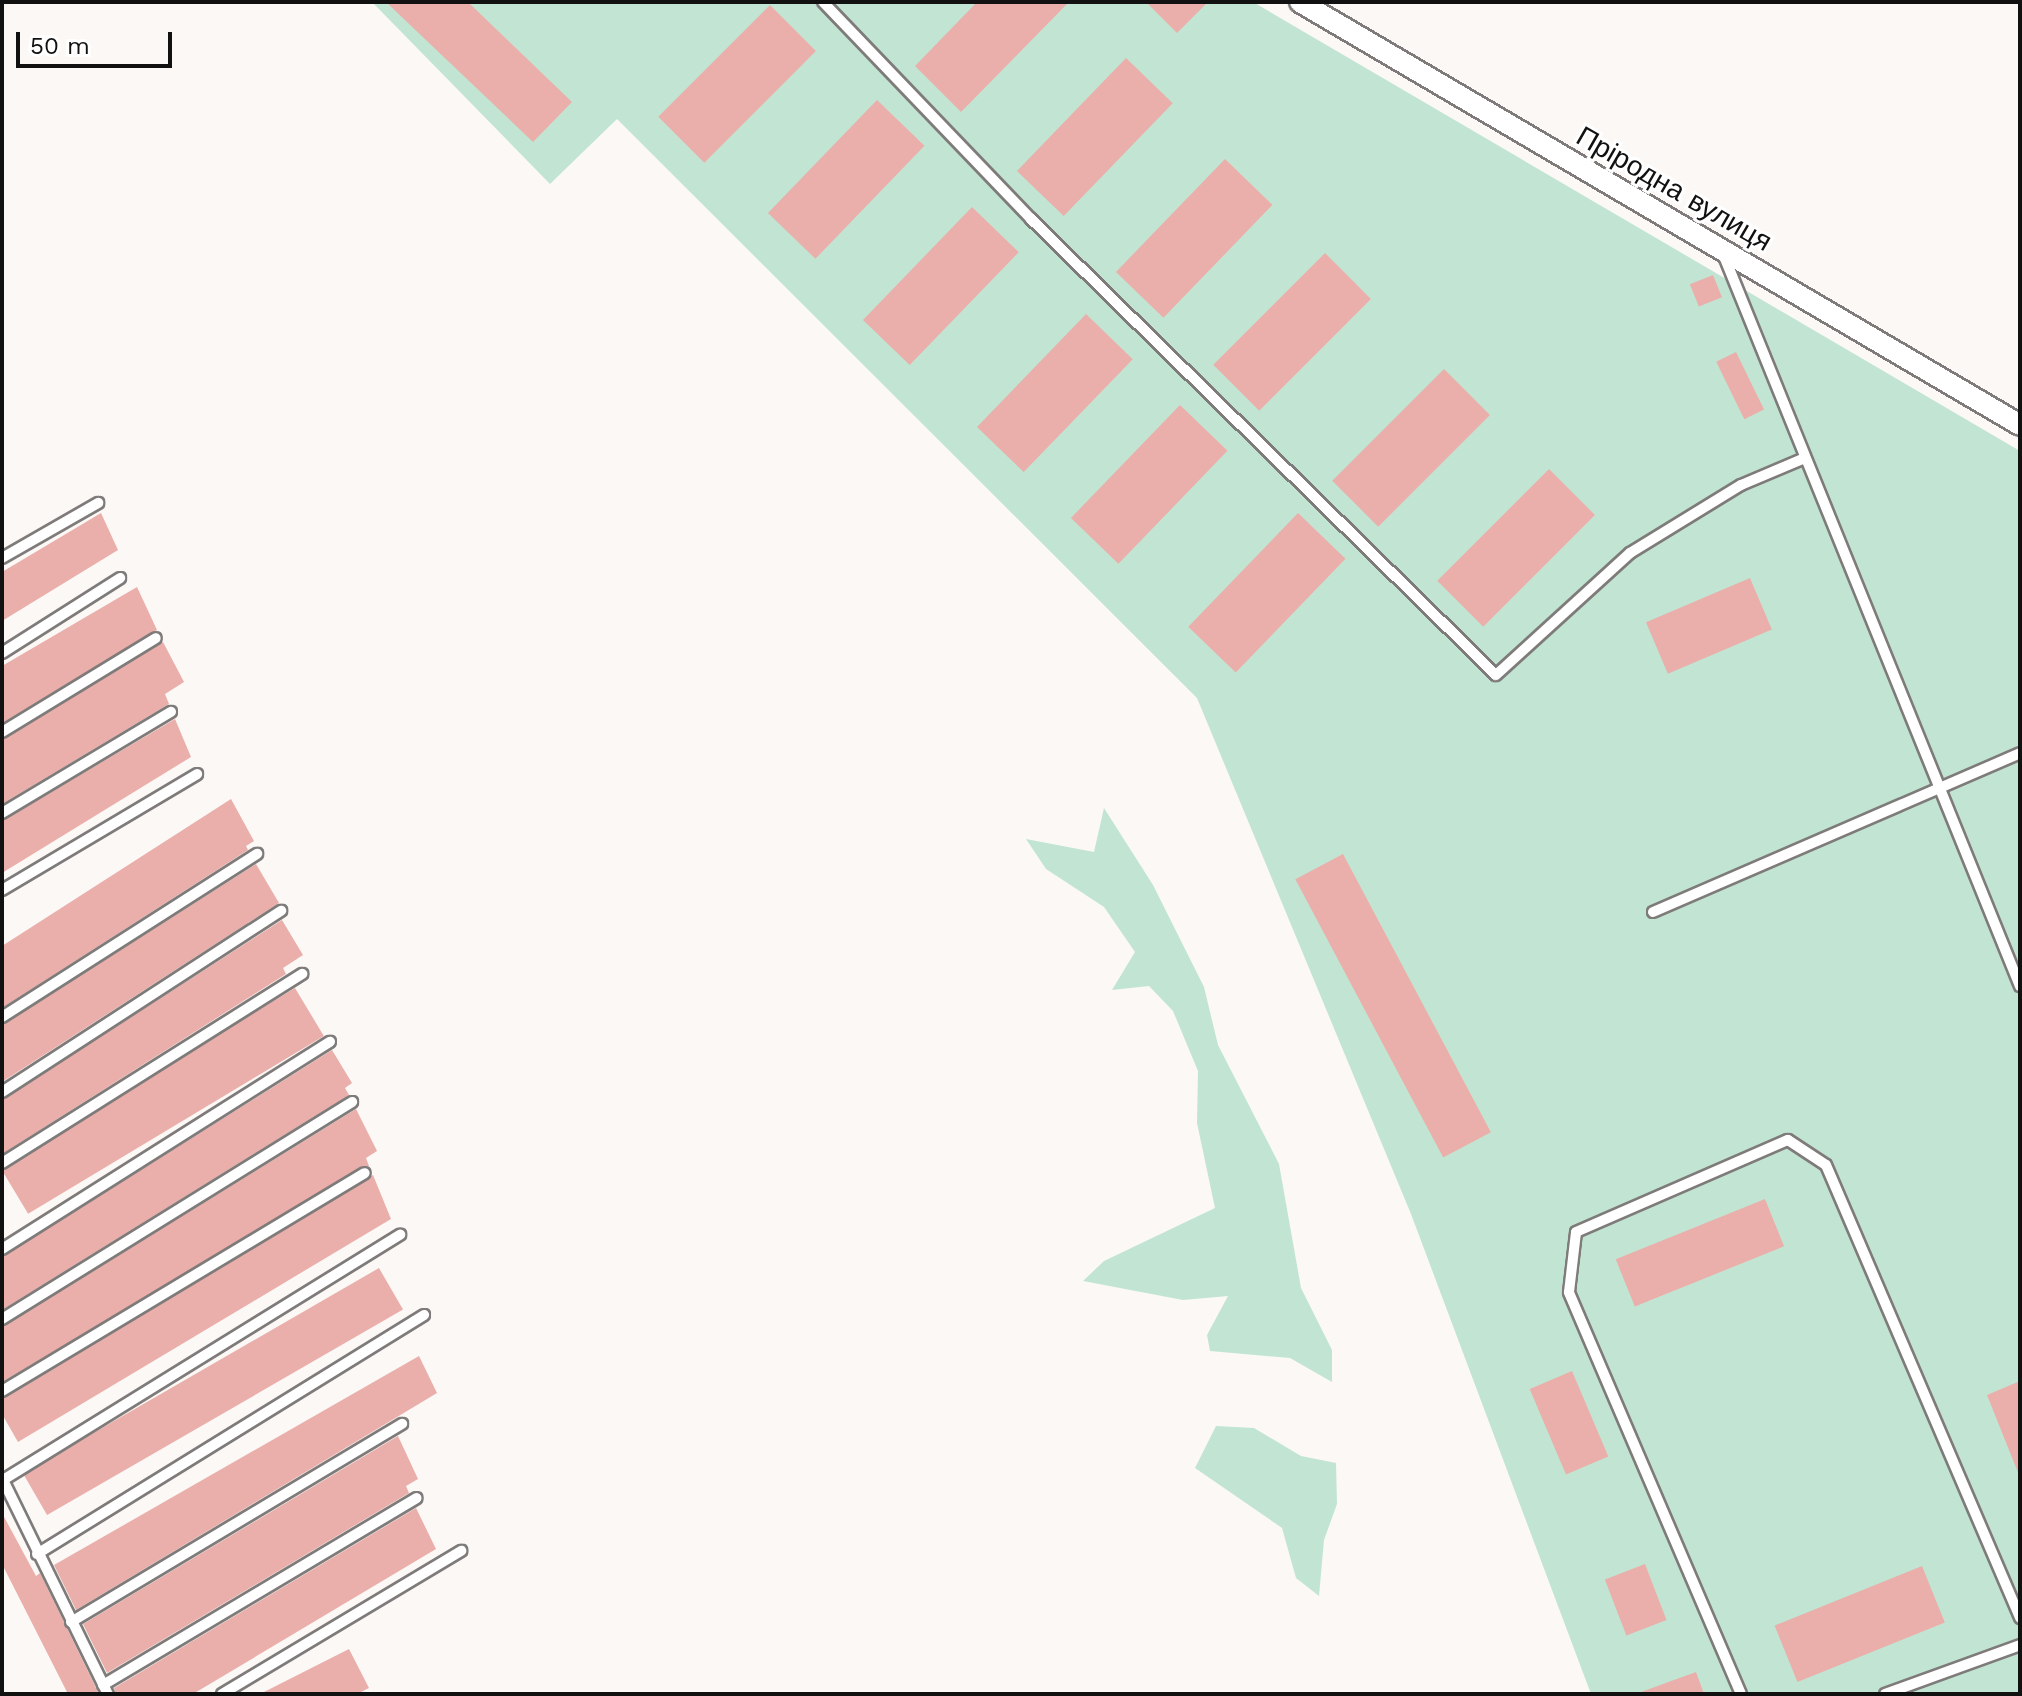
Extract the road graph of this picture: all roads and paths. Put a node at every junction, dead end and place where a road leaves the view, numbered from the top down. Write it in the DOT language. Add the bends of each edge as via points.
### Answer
graph roads {
  1 [pos="823,2"];
  2 [pos="1300,2"];
  3 [pos="1722,250"];
  4 [pos="2020,425"];
  5 [pos="1805,458"];
  6 [pos="98,503"];
  7 [pos="2,558"];
  8 [pos="120,578"];
  9 [pos="156,638"];
  10 [pos="2,653"];
  11 [pos="171,712"];
  12 [pos="2,732"];
  13 [pos="2020,753"];
  14 [pos="197,774"];
  15 [pos="1940,790"];
  16 [pos="2,813"];
  17 [pos="257,854"];
  18 [pos="2,890"];
  19 [pos="281,911"];
  20 [pos="1653,912"];
  21 [pos="302,974"];
  22 [pos="2020,986"];
  23 [pos="2,1017"];
  24 [pos="330,1042"];
  25 [pos="2,1092"];
  26 [pos="352,1102"];
  27 [pos="2,1163"];
  28 [pos="365,1173"];
  29 [pos="400,1235"];
  30 [pos="2,1249"];
  31 [pos="424,1315"];
  32 [pos="2,1319"];
  33 [pos="2,1391"];
  34 [pos="402,1424"];
  35 [pos="2,1479"];
  36 [pos="417,1498"];
  37 [pos="461,1551"];
  38 [pos="37,1554"];
  39 [pos="2020,1618"];
  40 [pos="71,1622"];
  41 [pos="2020,1645"];
  42 [pos="106,1689"];
  43 [pos="222,1694"];
  44 [pos="1741,1694"];
  45 [pos="1885,1694"];
  1 -- 5 [label="lane" via="1031,219 1496,675 1630,553 1741,485"];
  2 -- 3 [label="street, Пріродна вулиця"];
  3 -- 4 [label="street, Пріродна вулиця"];
  3 -- 5 [label="lane"];
  5 -- 15 [label="lane"];
  6 -- 7 [label="lane"];
  8 -- 10 [label="lane"];
  9 -- 12 [label="lane"];
  11 -- 16 [label="lane"];
  13 -- 15 [label="lane"];
  14 -- 18 [label="lane"];
  15 -- 20 [label="lane"];
  15 -- 22 [label="lane"];
  17 -- 23 [label="lane"];
  19 -- 25 [label="lane"];
  21 -- 27 [label="lane"];
  24 -- 30 [label="lane"];
  26 -- 32 [label="lane"];
  28 -- 33 [label="lane"];
  29 -- 35 [label="lane"];
  31 -- 38 [label="lane"];
  34 -- 40 [label="lane"];
  35 -- 38 [label="lane"];
  36 -- 42 [label="lane"];
  37 -- 43 [label="lane"];
  38 -- 40 [label="lane"];
  39 -- 44 [label="lane" via="1826,1165 1788,1140 1576,1232 1569,1292"];
  40 -- 42 [label="lane"];
  41 -- 45 [label="lane"];
}
